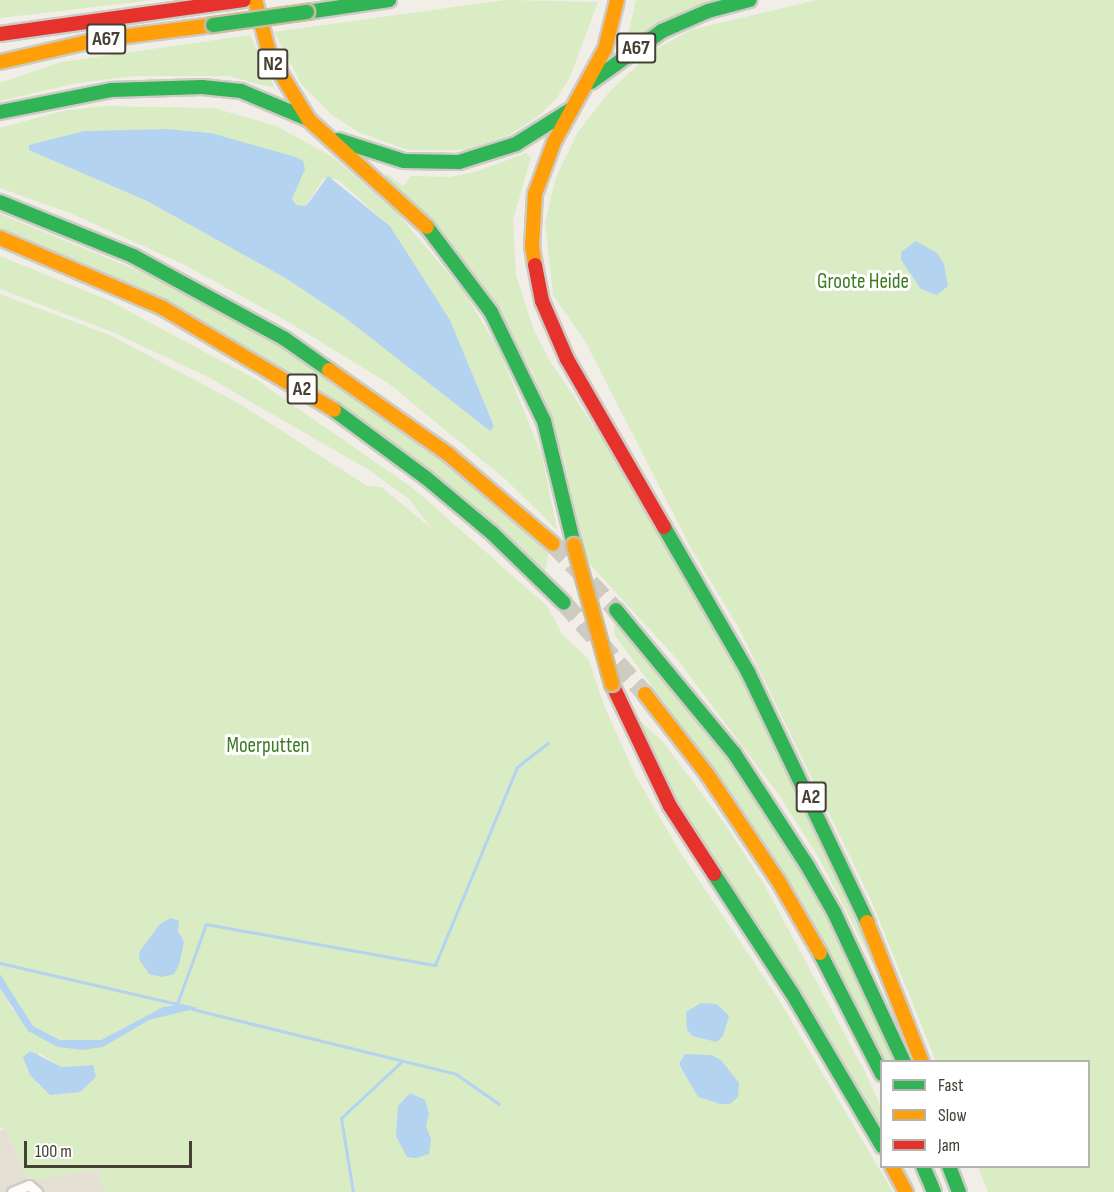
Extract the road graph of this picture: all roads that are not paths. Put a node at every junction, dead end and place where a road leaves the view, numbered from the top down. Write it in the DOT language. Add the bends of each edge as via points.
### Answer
graph roads {
  1 [pos="244,0"];
  2 [pos="255,0"];
  3 [pos="389,0"];
  4 [pos="617,0"];
  5 [pos="750,0"];
  6 [pos="0,34"];
  7 [pos="0,62"];
  8 [pos="586,85"];
  9 [pos="574,107"];
  10 [pos="0,112"];
  11 [pos="309,120"];
  12 [pos="330,138"];
  13 [pos="0,202"];
  14 [pos="0,238"];
  15 [pos="553,544"];
  16 [pos="564,603"];
  17 [pos="616,610"];
  18 [pos="645,693"];
  19 [pos="903,1060"];
  20 [pos="921,1060"];
  21 [pos="880,1070"];
  22 [pos="880,1143"];
  23 [pos="893,1168"];
  24 [pos="923,1168"];
  25 [pos="950,1169"];
  26 [pos="12,1192"];
  27 [pos="37,1192"];
  28 [pos="906,1192"];
  29 [pos="934,1192"];
  30 [pos="959,1192"];
  1 -- 6 [label="highway, A67"];
  2 -- 11 [label="highway, N2" via="270,56"];
  3 -- 7 [label="highway, A67, bridge" via="96,40"];
  4 -- 8 [label="highway, N2" via="605,49"];
  5 -- 8 [label="highway, A67" via="708,11 662,31"];
  8 -- 9 [label="highway, N2"];
  9 -- 12 [label="highway, N2" via="516,144 459,162 404,161"];
  9 -- 20 [label="highway, A2" via="543,167 533,209 533,258 547,315 585,391 748,672 802,779 858,899"];
  10 -- 11 [label="highway, N2" via="101,91 202,87 250,94"];
  11 -- 12 [label="highway, N2"];
  12 -- 22 [label="highway, bridge" via="431,231 491,312 526,377 544,421 612,684 632,733 670,806 792,993"];
  13 -- 15 [label="highway, A2" via="133,256 285,339 448,454"];
  14 -- 16 [label="highway, A2" via="163,308 319,399 425,477 492,533"];
  17 -- 19 [label="highway, A2" via="734,753 807,866 834,912"];
  18 -- 21 [label="highway" via="707,774 772,872 832,974"];
  23 -- 28 [label="highway"];
  24 -- 29 [label="highway"];
  25 -- 30 [label="highway"];
  26 -- 27 [label="street" via="28,1185"];
}
